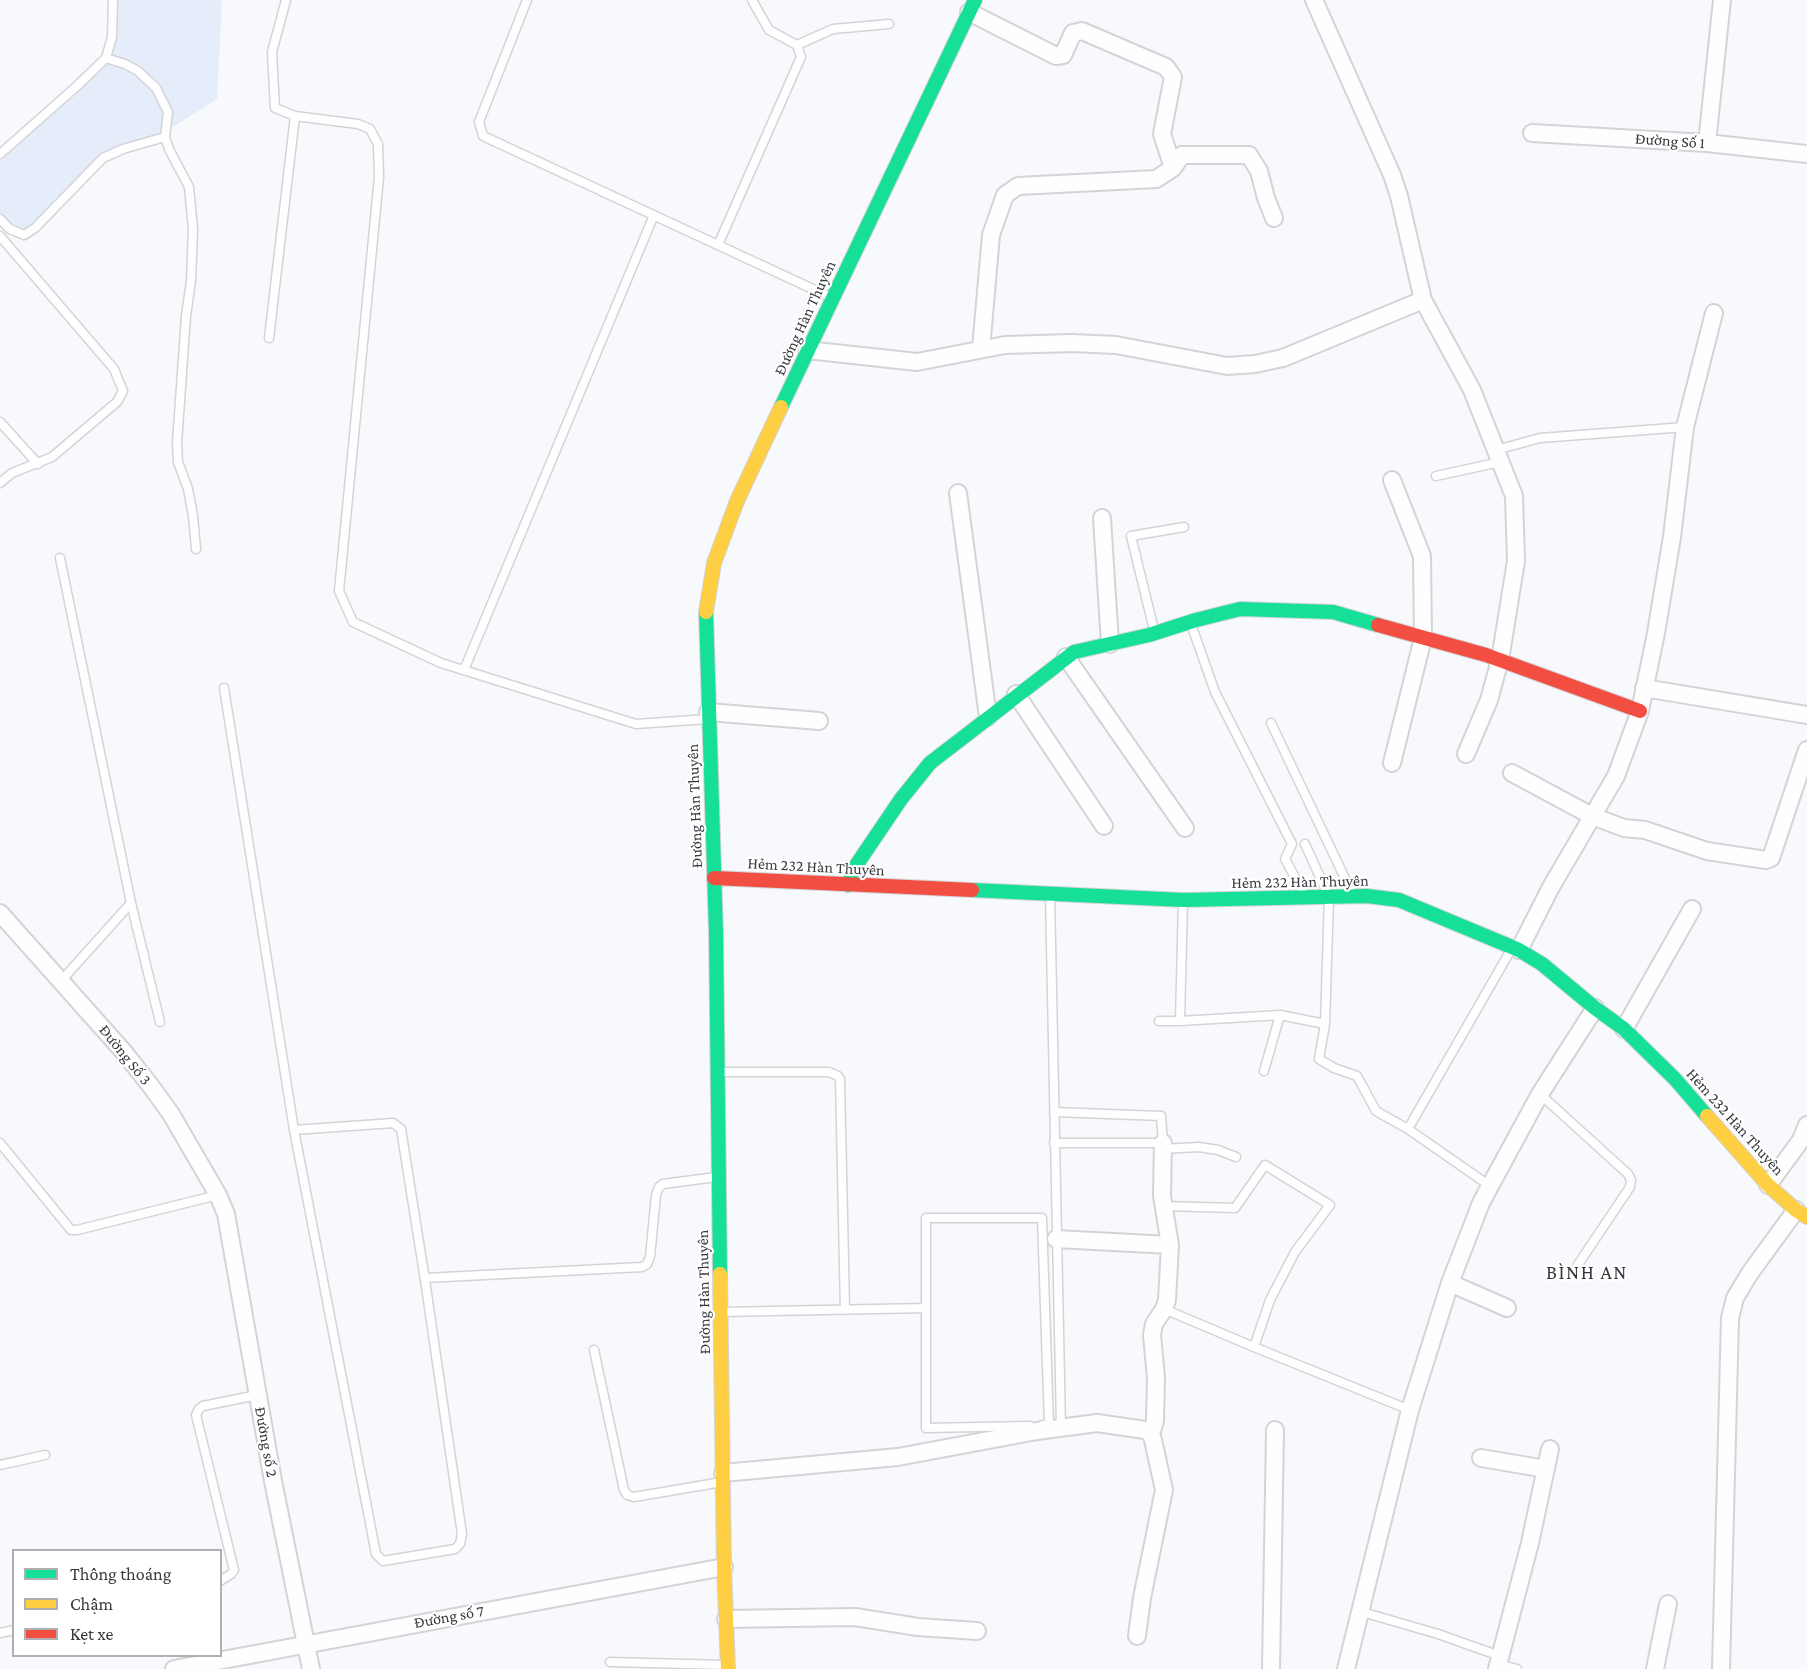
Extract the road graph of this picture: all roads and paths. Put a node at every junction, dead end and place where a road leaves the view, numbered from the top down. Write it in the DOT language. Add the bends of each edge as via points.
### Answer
graph roads {
  1 [pos="113,0"];
  2 [pos="286,0"];
  3 [pos="527,0"];
  4 [pos="752,0"];
  5 [pos="1314,0"];
  6 [pos="1722,0"];
  7 [pos="972,6"];
  8 [pos="889,24"];
  9 [pos="797,45"];
  10 [pos="106,57"];
  11 [pos="295,116"];
  12 [pos="1532,133"];
  13 [pos="165,137"];
  14 [pos="1707,143"];
  15 [pos="1,150"];
  16 [pos="1807,154"];
  17 [pos="1173,168"];
  18 [pos="654,215"];
  19 [pos="0,219"];
  20 [pos="1274,219"];
  21 [pos="0,236"];
  22 [pos="718,245"];
  23 [pos="832,298"];
  24 [pos="1423,300"];
  25 [pos="1714,313"];
  26 [pos="269,338"];
  27 [pos="981,349"];
  28 [pos="807,350"];
  29 [pos="0,422"];
  30 [pos="1685,427"];
  31 [pos="1498,456"];
  32 [pos="38,464"];
  33 [pos="1436,476"];
  34 [pos="1392,480"];
  35 [pos="0,483"];
  36 [pos="958,493"];
  37 [pos="1102,518"];
  38 [pos="1184,527"];
  39 [pos="196,549"];
  40 [pos="60,558"];
  41 [pos="1191,622"];
  42 [pos="1155,633"];
  43 [pos="1424,638"];
  44 [pos="1110,644"];
  45 [pos="1066,657"];
  46 [pos="1500,660"];
  47 [pos="464,670"];
  48 [pos="224,688"];
  49 [pos="1644,688"];
  50 [pos="1016,694"];
  51 [pos="1640,711"];
  52 [pos="708,716"];
  53 [pos="1807,716"];
  54 [pos="988,717"];
  55 [pos="819,721"];
  56 [pos="1271,723"];
  57 [pos="1807,750"];
  58 [pos="1466,754"];
  59 [pos="1392,763"];
  60 [pos="1512,773"];
  61 [pos="1592,816"];
  62 [pos="1104,826"];
  63 [pos="1185,828"];
  64 [pos="1305,844"];
  65 [pos="714,878"];
  66 [pos="848,885"];
  67 [pos="1050,894"];
  68 [pos="1353,896"];
  69 [pos="1306,897"];
  70 [pos="1329,897"];
  71 [pos="1183,900"];
  72 [pos="130,903"];
  73 [pos="1692,909"];
  74 [pos="0,913"];
  75 [pos="1516,949"];
  76 [pos="61,981"];
  77 [pos="1595,1008"];
  78 [pos="1280,1015"];
  79 [pos="1159,1021"];
  80 [pos="160,1022"];
  81 [pos="1180,1022"];
  82 [pos="1325,1024"];
  83 [pos="1624,1029"];
  84 [pos="1264,1071"];
  85 [pos="718,1072"];
  86 [pos="1540,1094"];
  87 [pos="1054,1112"];
  88 [pos="1807,1125"];
  89 [pos="1408,1129"];
  90 [pos="294,1130"];
  91 [pos="0,1143"];
  92 [pos="1054,1143"];
  93 [pos="1162,1146"];
  94 [pos="1236,1157"];
  95 [pos="719,1176"];
  96 [pos="1768,1185"];
  97 [pos="1490,1186"];
  98 [pos="218,1195"];
  99 [pos="1163,1206"];
  100 [pos="1801,1213"];
  101 [pos="226,1214"];
  102 [pos="1056,1239"];
  103 [pos="1170,1245"];
  104 [pos="1577,1266"];
  105 [pos="425,1278"];
  106 [pos="1450,1283"];
  107 [pos="926,1308"];
  108 [pos="1507,1308"];
  109 [pos="1164,1309"];
  110 [pos="845,1310"];
  111 [pos="721,1312"];
  112 [pos="1254,1347"];
  113 [pos="594,1350"];
  114 [pos="257,1395"];
  115 [pos="1410,1410"];
  116 [pos="1062,1428"];
  117 [pos="1275,1430"];
  118 [pos="1151,1434"];
  119 [pos="1550,1449"];
  120 [pos="45,1455"];
  121 [pos="1481,1458"];
  122 [pos="0,1465"];
  123 [pos="1546,1469"];
  124 [pos="723,1477"];
  125 [pos="724,1567"];
  126 [pos="222,1580"];
  127 [pos="1668,1604"];
  128 [pos="1362,1612"];
  129 [pos="726,1619"];
  130 [pos="977,1631"];
  131 [pos="1137,1636"];
  132 [pos="307,1643"];
  133 [pos="610,1662"];
  134 [pos="1498,1663"];
  135 [pos="728,1667"];
  136 [pos="174,1669"];
  137 [pos="311,1669"];
  138 [pos="1271,1669"];
  139 [pos="1346,1669"];
  140 [pos="1517,1669"];
  141 [pos="1655,1669"];
  142 [pos="1721,1669"];
  1 -- 10 [label="lane" via="112,37"];
  2 -- 11 [label="lane" via="272,52 275,108"];
  3 -- 18 [label="lane" via="479,122 483,136"];
  4 -- 9 [label="lane" via="768,30"];
  5 -- 24 [label="street" via="1392,175"];
  6 -- 14 [label="street"];
  7 -- 17 [label="street" via="1056,56 1063,55 1073,33 1082,31 1166,68 1173,77 1162,134"];
  7 -- 23 [label="street, Đường Hàn Thuyên"];
  8 -- 9 [label="lane" via="833,29"];
  9 -- 22 [label="lane" via="801,57"];
  10 -- 13 [label="lane" via="138,71 156,88 168,112"];
  10 -- 15 [label="lane"];
  11 -- 26 [label="lane"];
  11 -- 47 [label="lane" via="358,124 370,129 378,144 379,177 339,591 353,622"];
  12 -- 14 [label="street, Đường Số 1"];
  13 -- 19 [label="lane" via="123,148 103,158 24,235 10,230"];
  13 -- 39 [label="lane" via="189,187 193,229 177,443"];
  14 -- 16 [label="street, Đường Số 1"];
  17 -- 20 [label="street" via="1182,155 1249,155 1259,171"];
  17 -- 27 [label="street" via="1156,179 1018,186 1005,195 991,235"];
  18 -- 22 [label="lane"];
  18 -- 47 [label="lane"];
  21 -- 32 [label="lane" via="114,369 123,391 109,409 52,457"];
  22 -- 23 [label="lane"];
  23 -- 28 [label="street, Đường Hàn Thuyên"];
  24 -- 27 [label="street" via="1283,358 1255,364 1227,366 1116,345 1072,343"];
  24 -- 31 [label="street" via="1472,390"];
  25 -- 30 [label="street"];
  27 -- 28 [label="street" via="917,362"];
  28 -- 52 [label="street, Đường Hàn Thuyên" via="737,501 714,562 706,611"];
  29 -- 32 [label="lane"];
  30 -- 31 [label="lane" via="1540,438"];
  30 -- 49 [label="street" via="1670,548"];
  31 -- 33 [label="lane"];
  31 -- 46 [label="street" via="1514,496 1516,561"];
  32 -- 35 [label="lane" via="12,473"];
  34 -- 43 [label="street" via="1422,556"];
  36 -- 54 [label="street"];
  37 -- 44 [label="street"];
  38 -- 42 [label="lane" via="1131,536"];
  40 -- 72 [label="lane"];
  41 -- 42 [label="street"];
  41 -- 43 [label="street" via="1240,609 1333,612"];
  41 -- 69 [label="lane" via="1215,692 1292,844 1285,859"];
  42 -- 44 [label="street"];
  43 -- 46 [label="street"];
  43 -- 59 [label="street"];
  44 -- 45 [label="street"];
  45 -- 50 [label="street"];
  45 -- 63 [label="street"];
  46 -- 51 [label="street"];
  46 -- 58 [label="street" via="1489,700"];
  47 -- 52 [label="lane" via="636,724"];
  48 -- 90 [label="lane"];
  49 -- 51 [label="street"];
  49 -- 53 [label="street"];
  50 -- 54 [label="street"];
  50 -- 62 [label="street"];
  51 -- 61 [label="street" via="1616,776"];
  52 -- 55 [label="street"];
  52 -- 65 [label="street, Đường Hàn Thuyên"];
  54 -- 66 [label="street" via="930,763 861,858"];
  56 -- 68 [label="lane"];
  57 -- 61 [label="street" via="1771,858 1766,860 1707,851"];
  60 -- 61 [label="street"];
  61 -- 75 [label="street"];
  64 -- 70 [label="lane"];
  65 -- 66 [label="street, Hẻm 232 Hàn Thuyên"];
  65 -- 85 [label="street, Đường Hàn Thuyên"];
  66 -- 67 [label="street, Hẻm 232 Hàn Thuyên"];
  67 -- 71 [label="street, Hẻm 232 Hàn Thuyên"];
  67 -- 87 [label="lane"];
  68 -- 70 [label="street, Hẻm 232 Hàn Thuyên"];
  68 -- 75 [label="street, Hẻm 232 Hàn Thuyên" via="1399,900"];
  69 -- 70 [label="street, Hẻm 232 Hàn Thuyên"];
  69 -- 71 [label="street, Hẻm 232 Hàn Thuyên"];
  70 -- 82 [label="lane"];
  71 -- 81 [label="lane"];
  72 -- 76 [label="lane"];
  72 -- 80 [label="lane"];
  73 -- 83 [label="street"];
  74 -- 76 [label="street, Đường Số 3"];
  75 -- 77 [label="street, Hẻm 232 Hàn Thuyên" via="1542,964"];
  75 -- 89 [label="lane"];
  76 -- 98 [label="street, Đường Số 3" via="150,1085"];
  77 -- 83 [label="street, Hẻm 232 Hàn Thuyên"];
  77 -- 86 [label="street"];
  78 -- 81 [label="lane"];
  78 -- 82 [label="lane"];
  78 -- 84 [label="lane"];
  79 -- 81 [label="lane"];
  82 -- 89 [label="lane" via="1318,1059 1357,1076 1376,1111"];
  83 -- 96 [label="street, Hẻm 232 Hàn Thuyên" via="1675,1079"];
  85 -- 95 [label="street, Đường Hàn Thuyên"];
  85 -- 110 [label="lane" via="829,1072 840,1079"];
  86 -- 97 [label="street"];
  86 -- 104 [label="lane" via="1631,1180"];
  87 -- 92 [label="lane"];
  87 -- 93 [label="lane" via="1161,1116"];
  88 -- 96 [label="street" via="1802,1140"];
  89 -- 97 [label="lane"];
  90 -- 105 [label="lane" via="398,1125"];
  90 -- 105 [label="lane" via="376,1554 383,1561 455,1549 462,1534"];
  91 -- 98 [label="lane" via="71,1230"];
  92 -- 93 [label="lane"];
  92 -- 102 [label="lane"];
  93 -- 94 [label="lane" via="1199,1147"];
  93 -- 99 [label="street"];
  95 -- 105 [label="lane" via="659,1187 650,1257 642,1267"];
  95 -- 111 [label="street, Đường Hàn Thuyên"];
  96 -- 100 [label="street, Hẻm 232 Hàn Thuyên"];
  97 -- 106 [label="street"];
  98 -- 101 [label="street, Đường Số 3"];
  99 -- 103 [label="street"];
  99 -- 112 [label="lane" via="1235,1208 1265,1165 1330,1205 1294,1252 1270,1300"];
  100 -- 142 [label="street" via="1750,1273 1735,1298 1730,1318"];
  101 -- 114 [label="street, Đường số 2"];
  102 -- 103 [label="street"];
  102 -- 116 [label="lane"];
  103 -- 109 [label="street"];
  106 -- 108 [label="street"];
  106 -- 115 [label="street"];
  107 -- 107 [label="lane" via="926,1428 1049,1425 1042,1218 926,1218"];
  107 -- 110 [label="lane"];
  109 -- 112 [label="lane"];
  109 -- 118 [label="street" via="1152,1335 1156,1378"];
  110 -- 111 [label="lane"];
  111 -- 124 [label="street, Đường Hàn Thuyên"];
  112 -- 115 [label="lane"];
  113 -- 124 [label="lane" via="627,1495 634,1497"];
  114 -- 126 [label="lane" via="203,1406 196,1415 234,1570"];
  114 -- 132 [label="street, Đường số 2"];
  115 -- 128 [label="street"];
  116 -- 118 [label="street" via="1114,1424"];
  116 -- 124 [label="street" via="898,1457"];
  117 -- 138 [label="street"];
  118 -- 131 [label="street" via="1164,1490"];
  119 -- 123 [label="street"];
  120 -- 122 [label="lane"];
  121 -- 123 [label="street"];
  123 -- 134 [label="street"];
  124 -- 125 [label="street, Đường Hàn Thuyên"];
  125 -- 129 [label="street, Đường Hàn Thuyên"];
  125 -- 132 [label="street, Đường số 7"];
  127 -- 141 [label="street"];
  128 -- 134 [label="lane" via="1438,1634"];
  128 -- 139 [label="street"];
  129 -- 130 [label="street" via="855,1617"];
  129 -- 135 [label="street, Đường Hàn Thuyên"];
  132 -- 136 [label="street, Đường số 7"];
  132 -- 137 [label="street, Đường số 2"];
  133 -- 135 [label="lane"];
  134 -- 140 [label="lane"];
}
